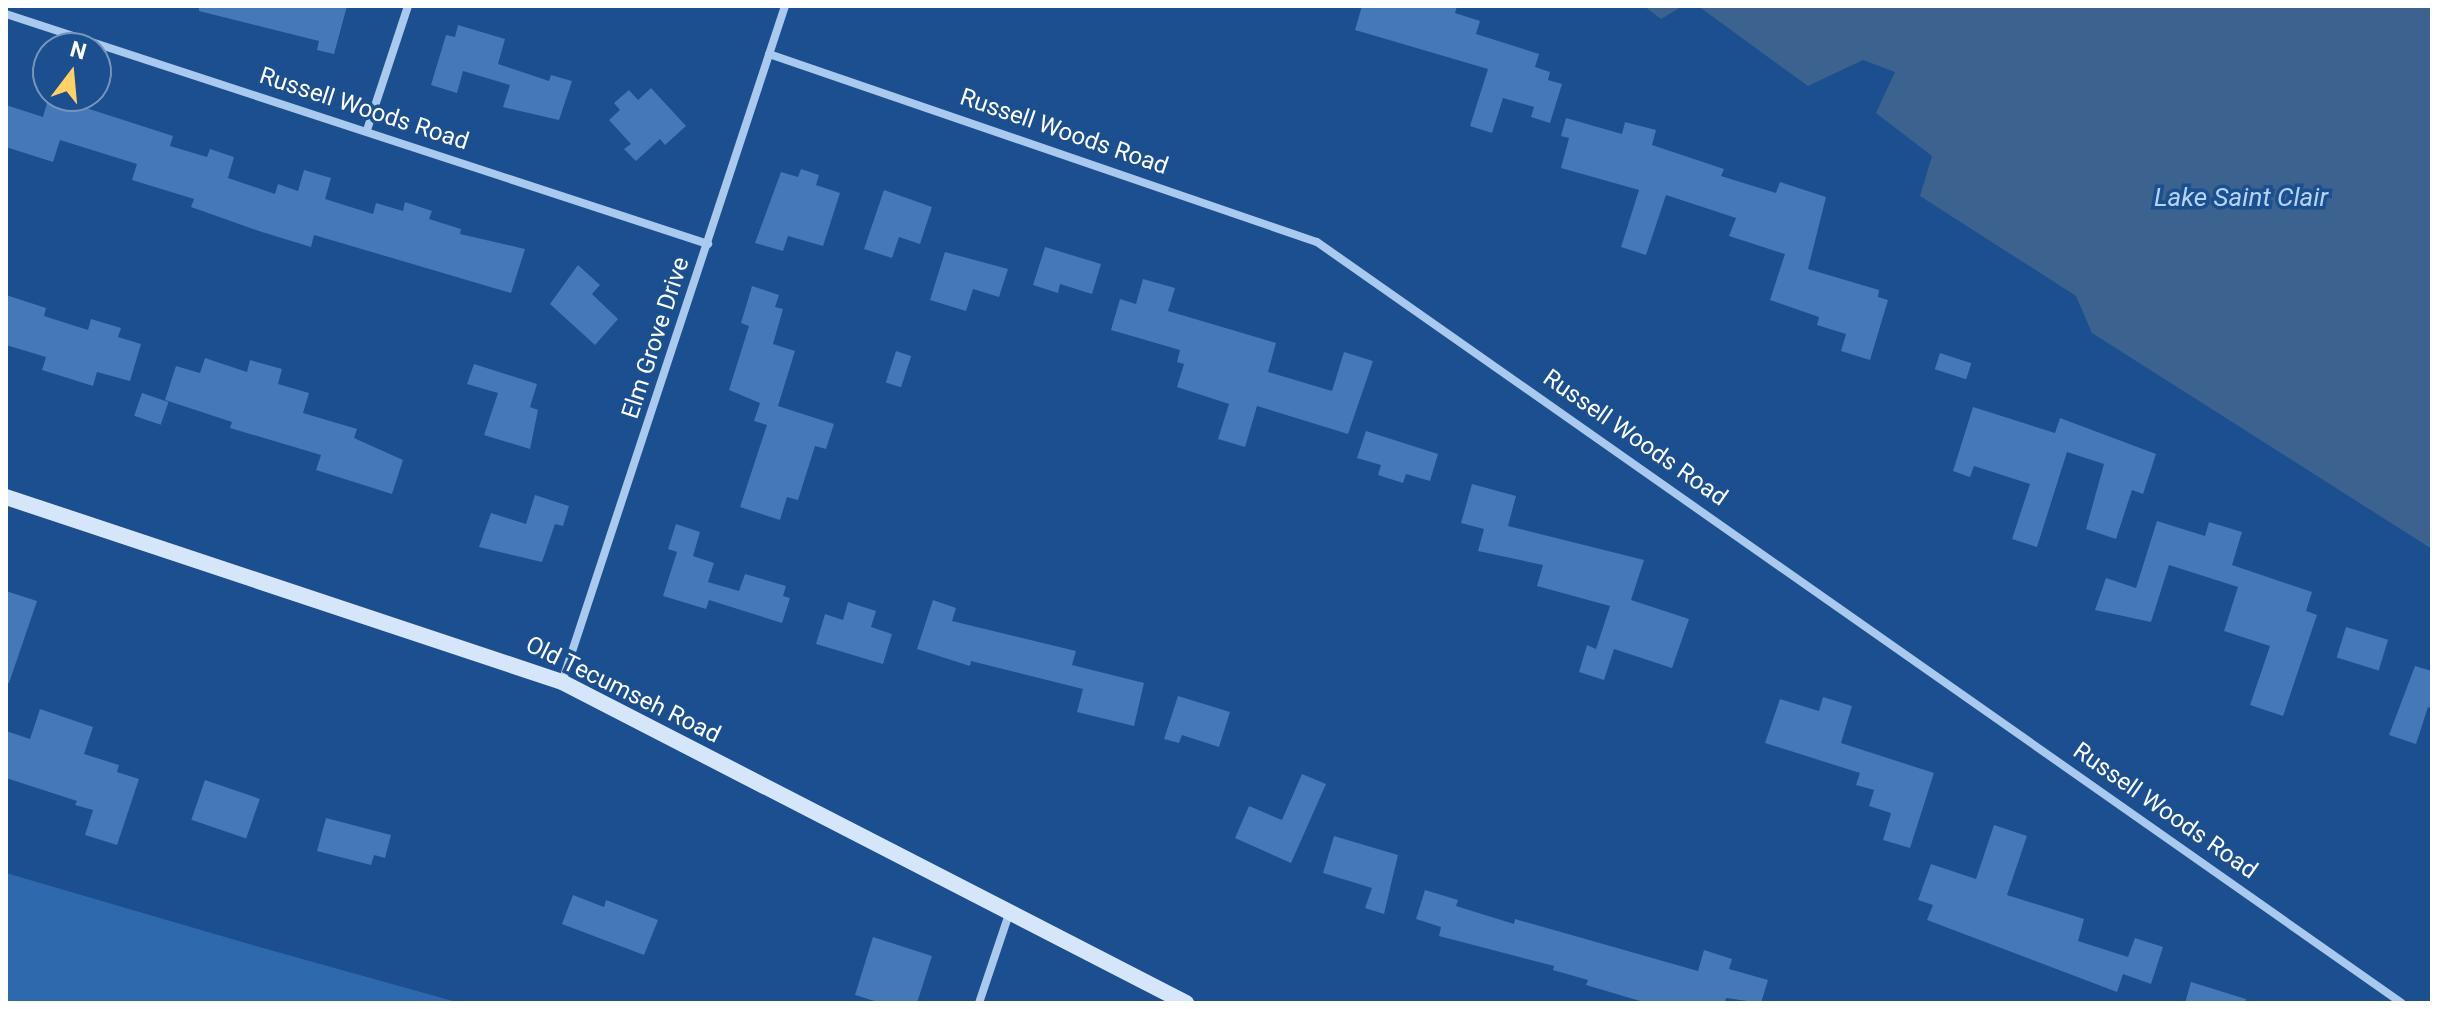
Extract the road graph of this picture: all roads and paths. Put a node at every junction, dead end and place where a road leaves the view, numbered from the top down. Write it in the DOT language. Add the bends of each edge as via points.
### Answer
graph roads {
  1 [pos="408,6"];
  2 [pos="785,6"];
  3 [pos="6,14"];
  4 [pos="769,54"];
  5 [pos="367,130"];
  6 [pos="708,244"];
  7 [pos="6,497"];
  8 [pos="562,682"];
  9 [pos="1009,914"];
  10 [pos="979,1003"];
  11 [pos="1186,1003"];
  12 [pos="2402,1003"];
  1 -- 5 [label="street"];
  2 -- 4 [label="street, Elm Grove Drive"];
  3 -- 5 [label="street, Russell Woods Road"];
  4 -- 6 [label="street, Elm Grove Drive"];
  4 -- 12 [label="street, Russell Woods Road" via="1317,242"];
  5 -- 6 [label="street, Russell Woods Road"];
  6 -- 8 [label="street, Elm Grove Drive"];
  7 -- 8 [label="main road, Old Tecumseh Road"];
  8 -- 9 [label="main road, Old Tecumseh Road"];
  9 -- 10 [label="street"];
  9 -- 11 [label="main road, Old Tecumseh Road"];
}
